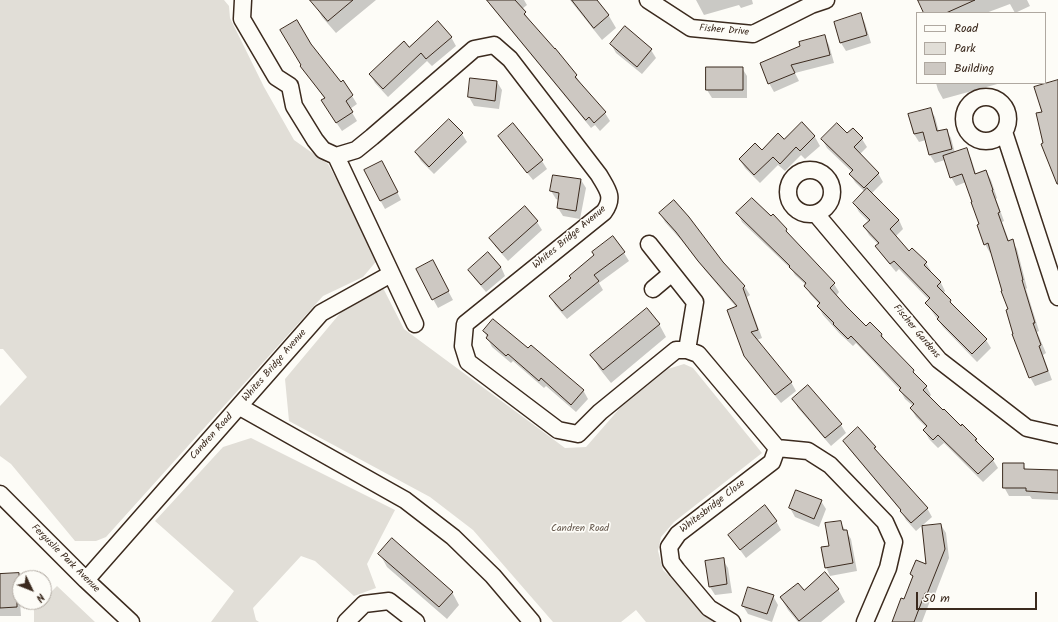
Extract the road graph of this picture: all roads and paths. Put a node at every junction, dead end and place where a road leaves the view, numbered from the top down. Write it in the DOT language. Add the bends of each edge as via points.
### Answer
graph roads {
  1 [pos="243,0"];
  2 [pos="648,0"];
  3 [pos="826,0"];
  4 [pos="1004,132"];
  5 [pos="336,156"];
  6 [pos="816,214"];
  7 [pos="649,244"];
  8 [pos="672,273"];
  9 [pos="391,274"];
  10 [pos="653,289"];
  11 [pos="1058,298"];
  12 [pos="415,324"];
  13 [pos="687,350"];
  14 [pos="240,407"];
  15 [pos="1058,435"];
  16 [pos="777,448"];
  17 [pos="0,494"];
  18 [pos="86,580"];
  19 [pos="131,622"];
  20 [pos="346,622"];
  21 [pos="416,622"];
  22 [pos="532,622"];
  23 [pos="732,622"];
  24 [pos="865,622"];
  1 -- 5 [label="street" via="242,19 276,77 290,86 294,106 315,140 323,150"];
  2 -- 3 [label="street, Fisher Drive" via="691,28 753,34"];
  4 -- 11 [label="street"];
  5 -- 9 [label="street"];
  5 -- 13 [label="street, Whites Bridge Avenue" via="356,150 474,49 494,45 510,59 599,174 609,194 609,205 604,212 465,324 463,346 468,362 558,430 578,434 600,412 676,350"];
  6 -- 15 [label="street, Fischer Gardens" via="939,360 1027,428"];
  7 -- 8 [label="street"];
  8 -- 10 [label="street"];
  8 -- 13 [label="street" via="695,302"];
  9 -- 12 [label="street"];
  9 -- 14 [label="street, Whites Bridge Avenue" via="321,313"];
  13 -- 16 [label="street" via="698,354"];
  14 -- 18 [label="street, Candren Road"];
  14 -- 22 [label="street, Candren Road" via="405,500 453,537 493,576"];
  16 -- 23 [label="street, Whitesbridge Close" via="772,462 678,534 670,547 671,562 681,575 709,608"];
  16 -- 24 [label="street" via="808,451 830,465 885,522 894,542 888,568"];
  17 -- 18 [label="street, Ferguslie Park Avenue"];
  18 -- 19 [label="street, Ferguslie Park Avenue"];
  20 -- 21 [label="street" via="364,604 389,600"];
}
